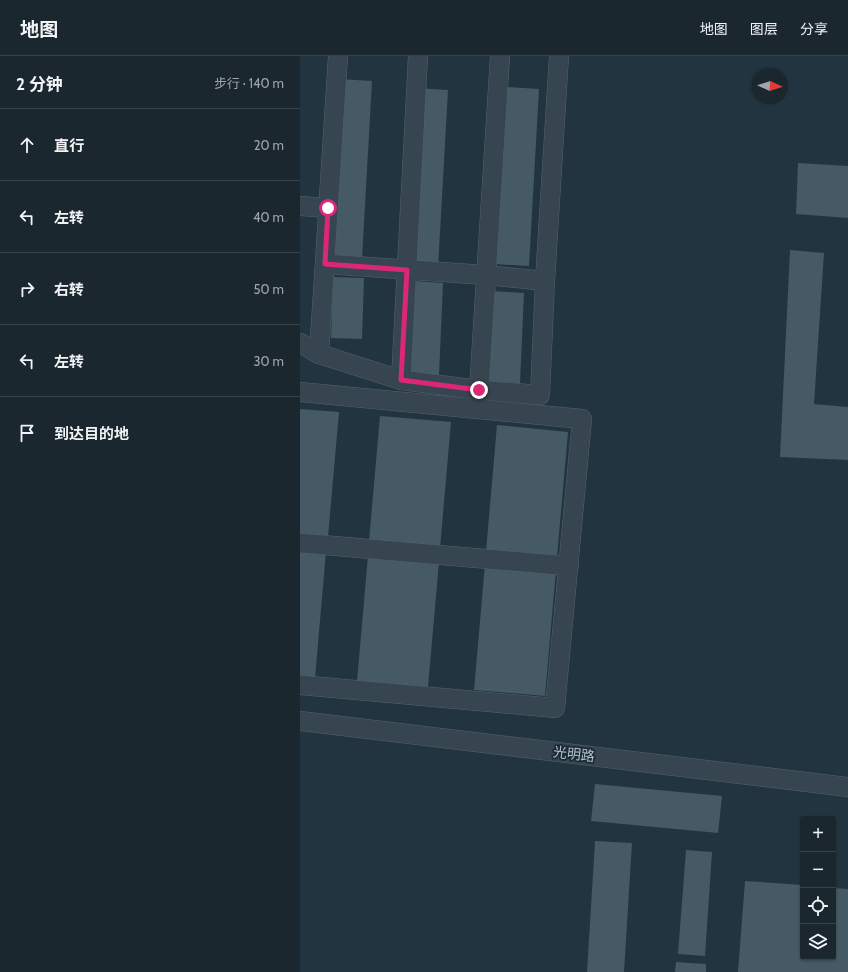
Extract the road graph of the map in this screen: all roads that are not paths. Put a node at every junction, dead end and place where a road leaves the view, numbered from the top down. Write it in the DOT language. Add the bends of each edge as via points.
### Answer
graph roads {
  1 [pos="338,56"];
  2 [pos="418,56"];
  3 [pos="500,56"];
  4 [pos="559,56"];
  5 [pos="300,206"];
  6 [pos="328,208"];
  7 [pos="325,264"];
  8 [pos="407,270"];
  9 [pos="486,275"];
  10 [pos="545,281"];
  11 [pos="300,343"];
  12 [pos="319,354"];
  13 [pos="401,380"];
  14 [pos="479,390"];
  15 [pos="300,392"];
  16 [pos="300,543"];
  17 [pos="568,566"];
  18 [pos="300,685"];
  19 [pos="300,721"];
  20 [pos="848,787"];
  1 -- 6 [label="street"];
  2 -- 8 [label="street"];
  3 -- 9 [label="street"];
  4 -- 10 [label="street"];
  5 -- 6 [label="street"];
  6 -- 7 [label="street"];
  7 -- 8 [label="street"];
  7 -- 12 [label="street"];
  8 -- 9 [label="street"];
  8 -- 13 [label="street"];
  9 -- 10 [label="street"];
  9 -- 14 [label="street"];
  10 -- 14 [label="street" via="540,395"];
  11 -- 12 [label="street"];
  12 -- 13 [label="street"];
  13 -- 14 [label="street"];
  15 -- 17 [label="street" via="582,419"];
  16 -- 17 [label="street"];
  17 -- 18 [label="street" via="555,708"];
  19 -- 20 [label="street, 光明路"];
}
